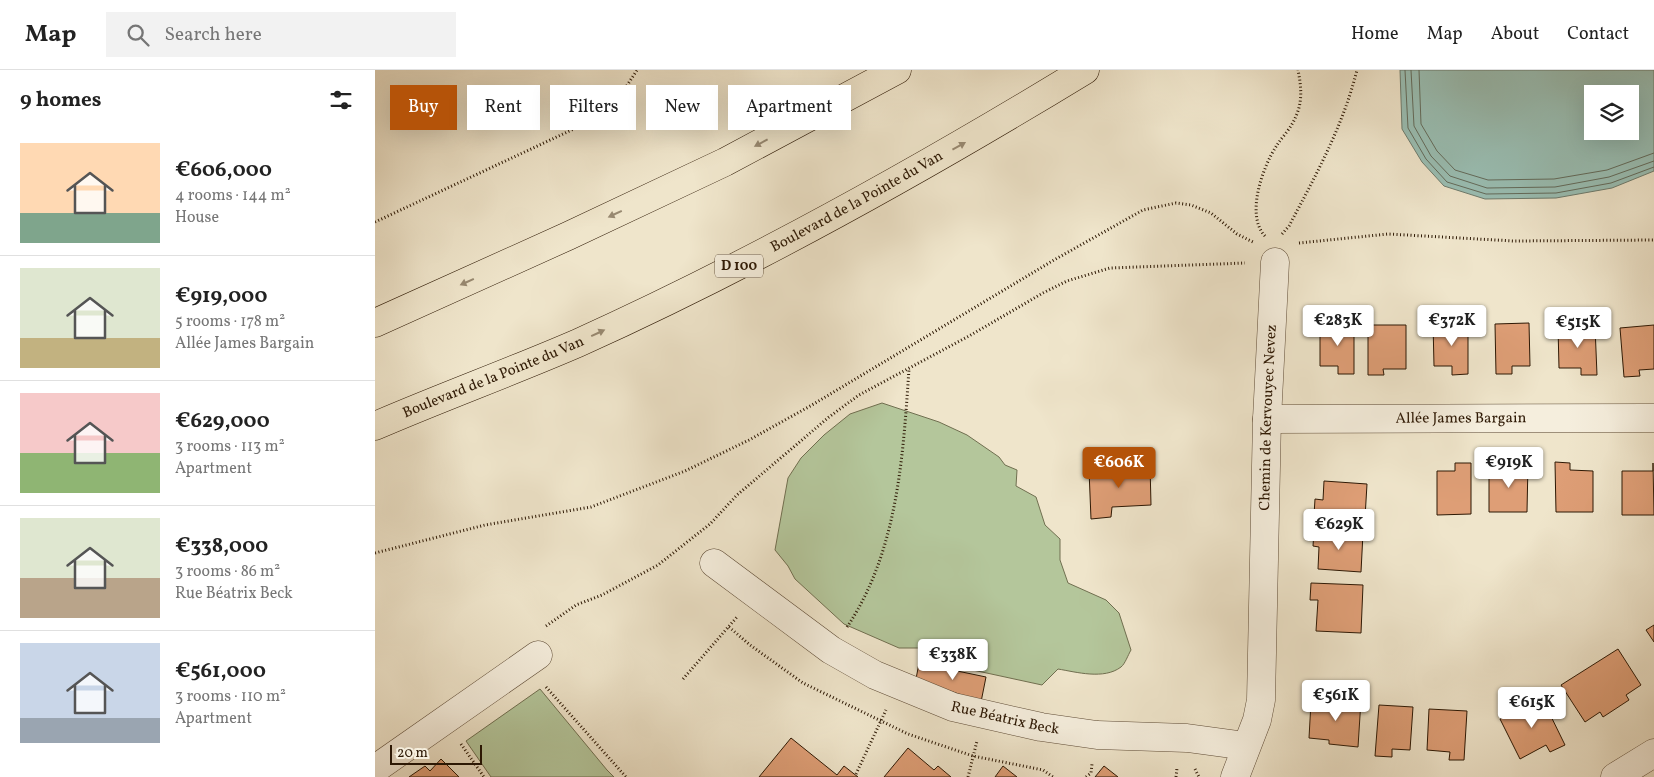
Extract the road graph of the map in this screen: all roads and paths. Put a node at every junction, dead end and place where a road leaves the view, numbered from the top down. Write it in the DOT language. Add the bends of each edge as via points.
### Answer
graph roads {
  1 [pos="637,70"];
  2 [pos="897,70"];
  3 [pos="1085,70"];
  4 [pos="1298,70"];
  5 [pos="1357,70"];
  6 [pos="375,222"];
  7 [pos="1654,240"];
  8 [pos="1274,254"];
  9 [pos="375,323"];
  10 [pos="909,368"];
  11 [pos="1654,418"];
  12 [pos="1267,419"];
  13 [pos="375,426"];
  14 [pos="375,553"];
  15 [pos="714,562"];
  16 [pos="755,595"];
  17 [pos="729,626"];
  18 [pos="831,650"];
  19 [pos="532,659"];
  20 [pos="683,679"];
  21 [pos="898,685"];
  22 [pos="984,715"];
  23 [pos="447,720"];
  24 [pos="881,720"];
  25 [pos="1246,746"];
  26 [pos="1654,752"];
  27 [pos="973,756"];
  28 [pos="375,769"];
  29 [pos="856,774"];
  30 [pos="484,777"];
  31 [pos="626,777"];
  32 [pos="968,777"];
  33 [pos="1053,777"];
  34 [pos="1235,777"];
  35 [pos="1615,777"];
  1 -- 6 [label="path" via="610,112"];
  2 -- 9 [label="highway, one-way" via="725,162"];
  13 -- 3 [label="highway, Boulevard de la Pointe du Van / D 100, one-way" via="577,343 705,283 965,143"];
  4 -- 8 [label="path" via="1301,95 1296,116 1269,158 1258,196 1256,215 1260,231"];
  5 -- 8 [label="path" via="1331,147"];
  7 -- 8 [label="path" via="1514,241 1388,234"];
  8 -- 10 [label="path" via="1110,268 1088,273 1043,292"];
  8 -- 12 [label="street, Chemin de Kervouyec Nevez"];
  8 -- 14 [label="path" via="1249,241 1211,212 1176,203 1156,205 1054,260 749,440 685,471 591,507 485,525"];
  10 -- 18 [label="path" via="904,440 893,515 864,596"];
  10 -- 19 [label="path" via="859,395 829,417 737,495 710,524 658,565 576,605 557,618 529,641"];
  11 -- 12 [label="street, Allée James Bargain"];
  12 -- 25 [label="street, Chemin de Kervouyec Nevez" via="1261,700"];
  15 -- 16 [label="street, Rue Béatrix Beck"];
  16 -- 17 [label="path"];
  16 -- 18 [label="street, Rue Béatrix Beck"];
  17 -- 20 [label="path"];
  17 -- 24 [label="path" via="803,683"];
  18 -- 21 [label="street, Rue Béatrix Beck"];
  19 -- 23 [label="street"];
  19 -- 31 [label="path"];
  21 -- 22 [label="street, Rue Béatrix Beck"];
  21 -- 24 [label="path"];
  22 -- 25 [label="street, Rue Béatrix Beck" via="1097,736 1187,738"];
  22 -- 27 [label="path"];
  23 -- 28 [label="street"];
  23 -- 30 [label="path"];
  24 -- 27 [label="path" via="907,734"];
  24 -- 29 [label="path"];
  25 -- 34 [label="street, Chemin de Kervouyec Nevez"];
  26 -- 35 [label="street"];
  27 -- 32 [label="path"];
  27 -- 33 [label="path" via="1043,770"];
}
